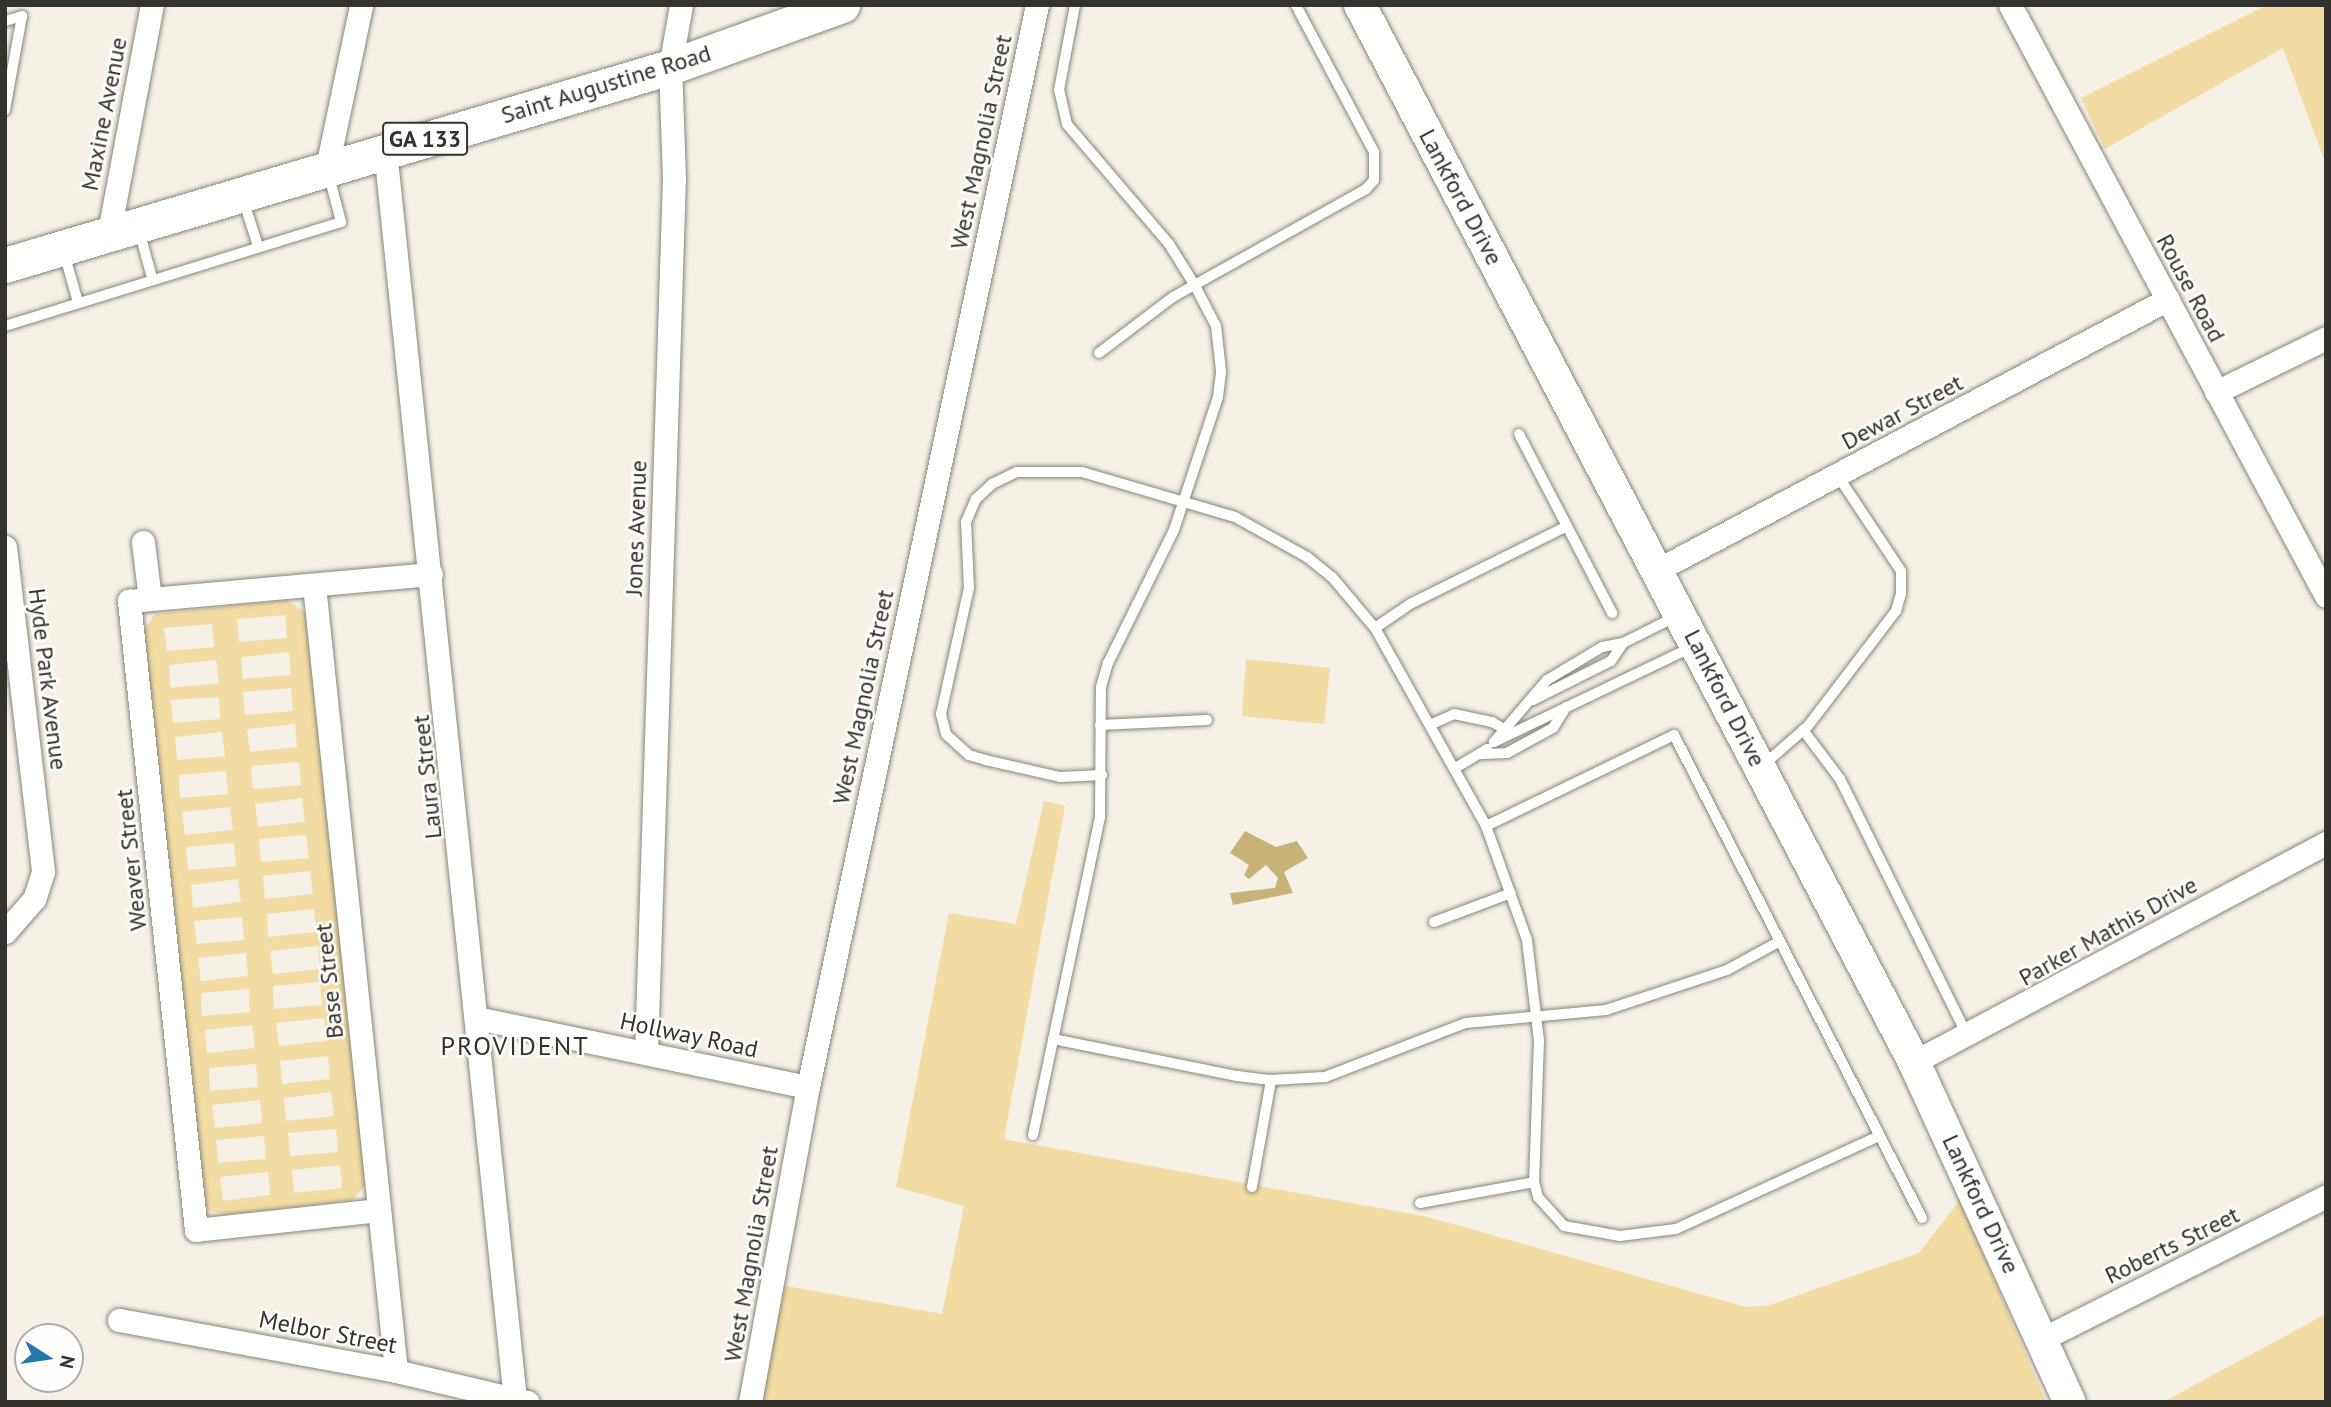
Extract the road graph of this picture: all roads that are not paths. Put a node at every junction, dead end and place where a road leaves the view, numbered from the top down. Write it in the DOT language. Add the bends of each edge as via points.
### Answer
graph roads {
  1 [pos="152,5"];
  2 [pos="361,5"];
  3 [pos="681,5"];
  4 [pos="842,5"];
  5 [pos="1037,5"];
  6 [pos="1075,5"];
  7 [pos="1296,5"];
  8 [pos="1360,5"];
  9 [pos="2010,5"];
  10 [pos="5,21"];
  11 [pos="670,67"];
  12 [pos="9,70"];
  13 [pos="5,110"];
  14 [pos="385,150"];
  15 [pos="327,167"];
  16 [pos="241,193"];
  17 [pos="124,228"];
  18 [pos="258,246"];
  19 [pos="62,247"];
  20 [pos="5,265"];
  21 [pos="152,278"];
  22 [pos="1194,284"];
  23 [pos="2168,299"];
  24 [pos="78,302"];
  25 [pos="5,326"];
  26 [pos="2326,338"];
  27 [pos="1099,353"];
  28 [pos="2216,392"];
  29 [pos="1519,434"];
  30 [pos="1838,476"];
  31 [pos="1185,499"];
  32 [pos="1567,526"];
  33 [pos="143,542"];
  34 [pos="5,547"];
  35 [pos="1659,569"];
  36 [pos="431,575"];
  37 [pos="314,584"];
  38 [pos="2326,596"];
  39 [pos="150,599"];
  40 [pos="1612,613"];
  41 [pos="1682,614"];
  42 [pos="1376,628"];
  43 [pos="1698,645"];
  44 [pos="1566,707"];
  45 [pos="1207,720"];
  46 [pos="1432,724"];
  47 [pos="1100,725"];
  48 [pos="1504,729"];
  49 [pos="1803,730"];
  50 [pos="1494,742"];
  51 [pos="1482,754"];
  52 [pos="1457,767"];
  53 [pos="1760,768"];
  54 [pos="1102,775"];
  55 [pos="1486,826"];
  56 [pos="2326,843"];
  57 [pos="1511,893"];
  58 [pos="1434,922"];
  59 [pos="5,932"];
  60 [pos="1780,941"];
  61 [pos="1537,1014"];
  62 [pos="477,1018"];
  63 [pos="1968,1036"];
  64 [pos="1053,1039"];
  65 [pos="646,1054"];
  66 [pos="1914,1062"];
  67 [pos="1271,1080"];
  68 [pos="808,1087"];
  69 [pos="1032,1135"];
  70 [pos="1880,1136"];
  71 [pos="1534,1182"];
  72 [pos="1252,1187"];
  73 [pos="2326,1196"];
  74 [pos="1420,1203"];
  75 [pos="379,1210"];
  76 [pos="1922,1218"];
  77 [pos="119,1320"];
  78 [pos="2042,1339"];
  79 [pos="396,1371"];
  80 [pos="521,1400"];
  81 [pos="750,1402"];
  82 [pos="2070,1402"];
  1 -- 17 [label="street, Maxine Avenue"];
  2 -- 15 [label="street"];
  3 -- 11 [label="street, Jones Avenue"];
  4 -- 11 [label="main road, Saint Augustine Road / GA 133"];
  5 -- 68 [label="street, West Magnolia Street"];
  6 -- 22 [label="lane" via="1059,90 1067,124 1169,244"];
  7 -- 22 [label="lane" via="1374,152 1374,180 1366,189"];
  8 -- 35 [label="main road, Lankford Drive"];
  9 -- 23 [label="street, Rouse Road"];
  10 -- 12 [label="lane" via="22,16"];
  11 -- 14 [label="main road, Saint Augustine Road / GA 133"];
  11 -- 65 [label="street, Jones Avenue" via="674,179"];
  12 -- 13 [label="lane"];
  14 -- 15 [label="main road, Saint Augustine Road / GA 133"];
  14 -- 36 [label="street, Laura Street"];
  15 -- 16 [label="main road, Saint Augustine Road / GA 133"];
  15 -- 18 [label="lane" via="341,222"];
  16 -- 17 [label="main road, Saint Augustine Road / GA 133"];
  16 -- 18 [label="lane"];
  17 -- 19 [label="main road, Saint Augustine Road / GA 133"];
  17 -- 21 [label="lane"];
  18 -- 21 [label="lane"];
  19 -- 20 [label="main road, Saint Augustine Road / GA 133"];
  19 -- 24 [label="lane"];
  21 -- 24 [label="lane"];
  22 -- 27 [label="lane"];
  22 -- 31 [label="lane" via="1216,326 1221,371 1218,397"];
  23 -- 28 [label="street, Rouse Road"];
  23 -- 30 [label="street, Dewar Street"];
  24 -- 25 [label="lane"];
  26 -- 28 [label="street"];
  28 -- 38 [label="street, Rouse Road"];
  29 -- 32 [label="lane"];
  30 -- 35 [label="street, Dewar Street"];
  30 -- 49 [label="lane" via="1900,571 1901,594 1896,611"];
  31 -- 42 [label="lane" via="1236,517 1307,557"];
  31 -- 47 [label="lane" via="1108,663 1101,687"];
  31 -- 54 [label="lane" via="1082,472 1041,469 1017,472 992,484 976,499 966,522 969,588 941,714 946,734 969,755 986,760 1060,777"];
  32 -- 40 [label="lane"];
  32 -- 42 [label="lane" via="1410,604"];
  33 -- 39 [label="street"];
  34 -- 59 [label="street, Hyde Park Avenue" via="43,872 34,899"];
  35 -- 41 [label="main road, Lankford Drive"];
  36 -- 37 [label="street"];
  36 -- 62 [label="street, Laura Street"];
  37 -- 39 [label="street"];
  37 -- 75 [label="street, Base Street"];
  39 -- 75 [label="street, Weaver Street" via="130,601 196,1230"];
  41 -- 43 [label="main road, Lankford Drive"];
  41 -- 48 [label="lane" via="1574,662 1547,680"];
  42 -- 46 [label="lane"];
  43 -- 44 [label="lane"];
  43 -- 53 [label="main road, Lankford Drive"];
  44 -- 50 [label="lane"];
  44 -- 51 [label="lane" via="1553,728 1507,753"];
  45 -- 47 [label="lane"];
  46 -- 48 [label="lane" via="1454,713"];
  46 -- 52 [label="lane"];
  47 -- 54 [label="lane"];
  48 -- 50 [label="lane"];
  49 -- 53 [label="lane"];
  49 -- 63 [label="lane" via="1840,779"];
  50 -- 51 [label="lane"];
  51 -- 52 [label="lane"];
  52 -- 55 [label="lane"];
  53 -- 66 [label="main road, Lankford Drive"];
  54 -- 64 [label="lane" via="1100,817"];
  55 -- 57 [label="lane"];
  55 -- 60 [label="lane" via="1674,735"];
  56 -- 63 [label="street, Parker Mathis Drive"];
  57 -- 58 [label="lane"];
  57 -- 61 [label="lane" via="1527,940"];
  60 -- 61 [label="lane" via="1727,970 1606,1010"];
  60 -- 70 [label="lane"];
  61 -- 67 [label="lane" via="1466,1023 1325,1077"];
  61 -- 71 [label="lane"];
  62 -- 65 [label="street, Hollway Road"];
  62 -- 80 [label="street, Laura Street"];
  63 -- 66 [label="street, Parker Mathis Drive"];
  64 -- 67 [label="lane"];
  64 -- 69 [label="lane"];
  65 -- 68 [label="street, Hollway Road"];
  66 -- 78 [label="main road, Lankford Drive"];
  67 -- 72 [label="lane"];
  68 -- 81 [label="street, West Magnolia Street"];
  70 -- 71 [label="lane" via="1709,1217 1649,1234 1587,1234 1564,1226 1538,1197"];
  70 -- 76 [label="lane"];
  71 -- 74 [label="lane"];
  73 -- 78 [label="street, Roberts Street"];
  75 -- 79 [label="street, Base Street"];
  77 -- 79 [label="street, Melbor Street"];
  78 -- 82 [label="main road, Lankford Drive"];
  79 -- 80 [label="street, Melbor Street"];
}
